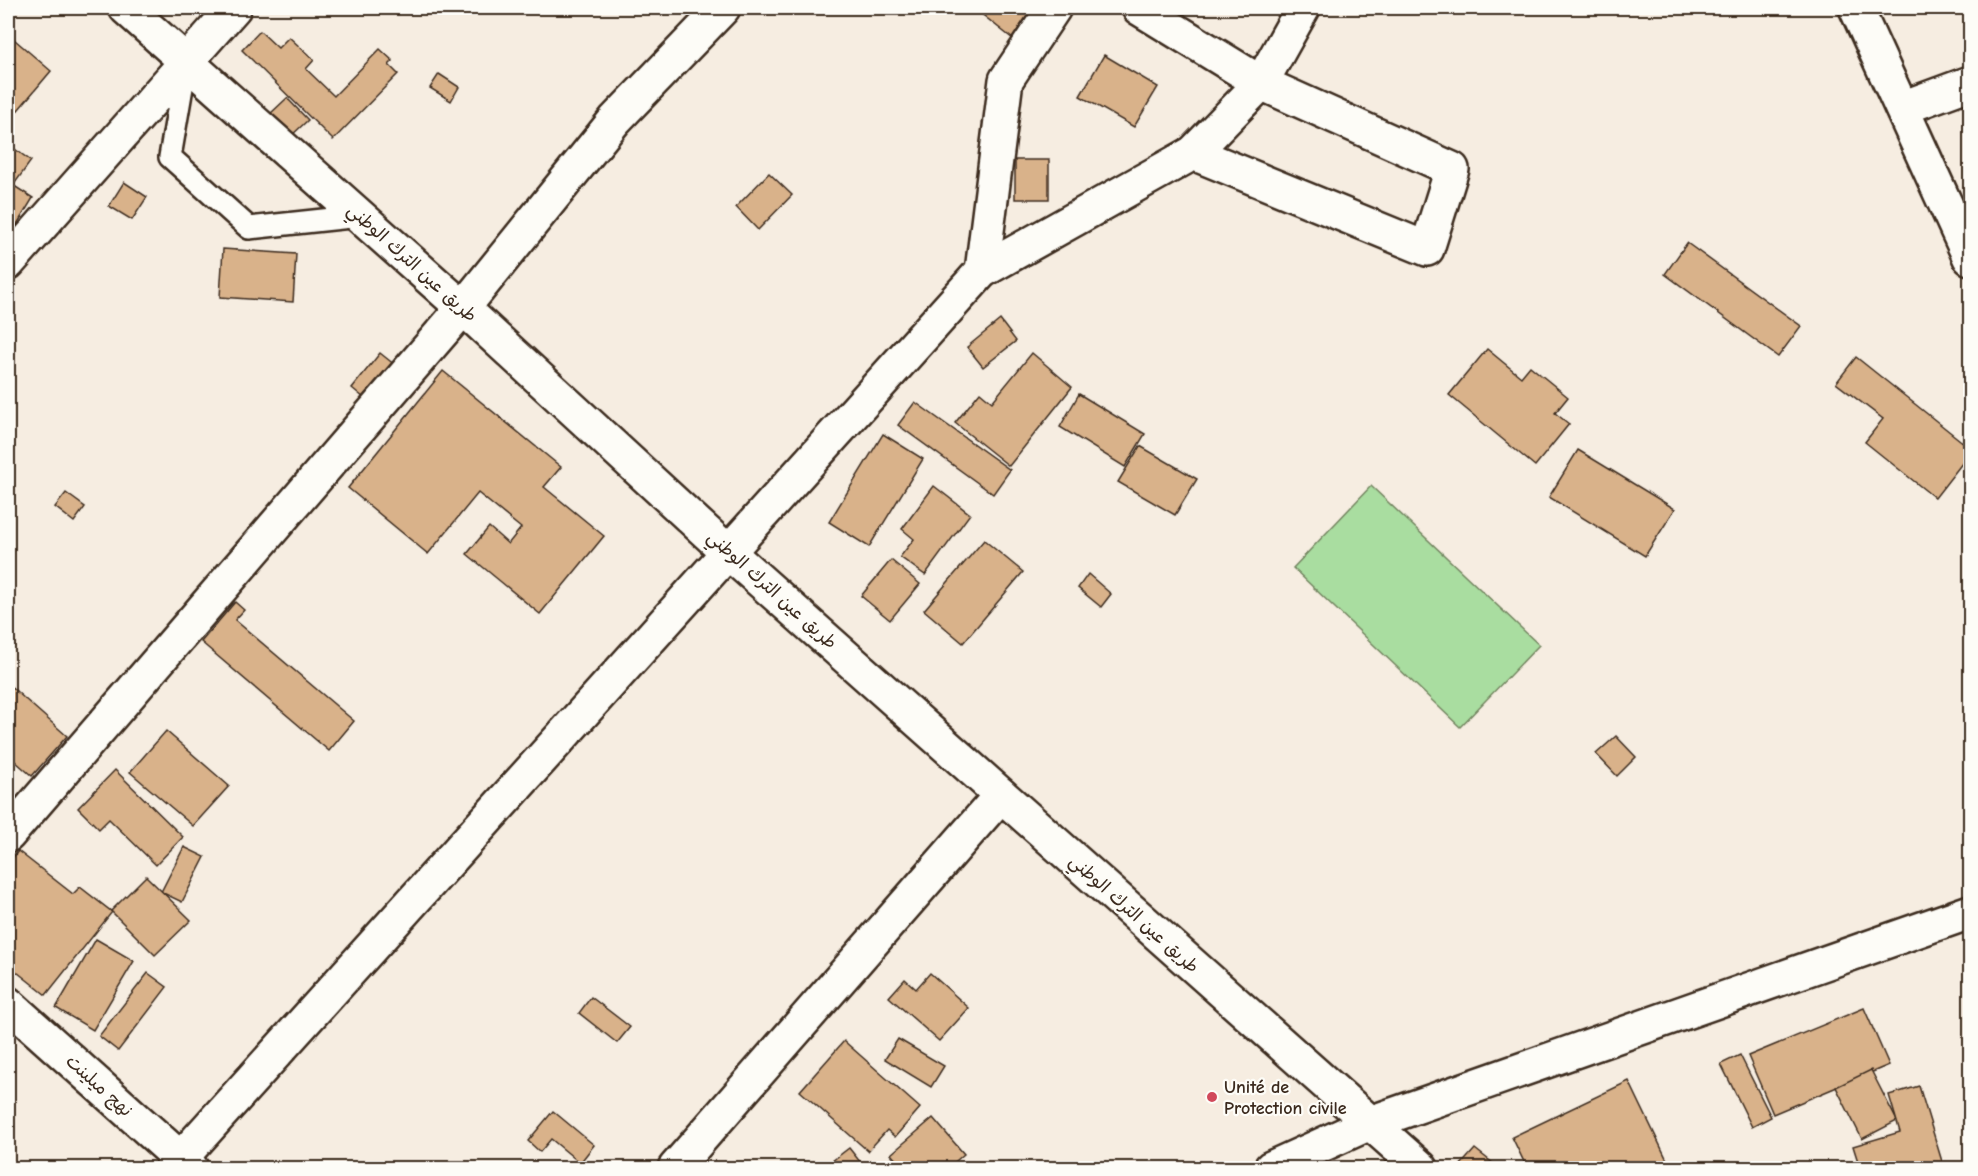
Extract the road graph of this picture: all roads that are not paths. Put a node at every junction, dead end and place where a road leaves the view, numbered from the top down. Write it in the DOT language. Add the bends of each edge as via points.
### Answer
graph roads {
  1 [pos="126,8"];
  2 [pos="234,8"];
  3 [pos="723,8"];
  4 [pos="1054,8"];
  5 [pos="1139,8"];
  6 [pos="1302,8"];
  7 [pos="1856,8"];
  8 [pos="186,60"];
  9 [pos="1261,83"];
  10 [pos="1971,83"];
  11 [pos="1902,108"];
  12 [pos="1193,153"];
  13 [pos="360,216"];
  14 [pos="1971,258"];
  15 [pos="8,263"];
  16 [pos="982,271"];
  17 [pos="464,308"];
  18 [pos="729,552"];
  19 [pos="1001,795"];
  20 [pos="8,835"];
  21 [pos="1971,912"];
  22 [pos="8,1004"];
  23 [pos="1370,1123"];
  24 [pos="181,1165"];
  25 [pos="675,1168"];
  26 [pos="1271,1168"];
  27 [pos="1421,1168"];
  1 -- 8 [label="street, طريق عين الترك الوطني"];
  2 -- 8 [label="street"];
  3 -- 17 [label="street" via="615,120"];
  4 -- 16 [label="street" via="1006,80"];
  5 -- 9 [label="street"];
  6 -- 9 [label="street"];
  7 -- 11 [label="street"];
  8 -- 13 [label="street, طريق عين الترك الوطني"];
  8 -- 13 [label="lane" via="170,157 232,213 249,228"];
  8 -- 15 [label="street"];
  9 -- 12 [label="street"];
  9 -- 12 [label="street" via="1452,169 1427,249"];
  10 -- 11 [label="street"];
  11 -- 14 [label="street"];
  12 -- 16 [label="street"];
  13 -- 17 [label="street, طريق عين الترك الوطني"];
  16 -- 18 [label="street"];
  17 -- 18 [label="street, طريق عين الترك الوطني"];
  17 -- 20 [label="street"];
  18 -- 19 [label="street, طريق عين الترك الوطني"];
  18 -- 24 [label="street"];
  19 -- 23 [label="street, طريق عين الترك الوطني"];
  19 -- 25 [label="street"];
  21 -- 23 [label="street"];
  22 -- 24 [label="street, نهج ميلينت"];
  23 -- 26 [label="street"];
  23 -- 27 [label="street, طريق عين الترك الوطني"];
}
